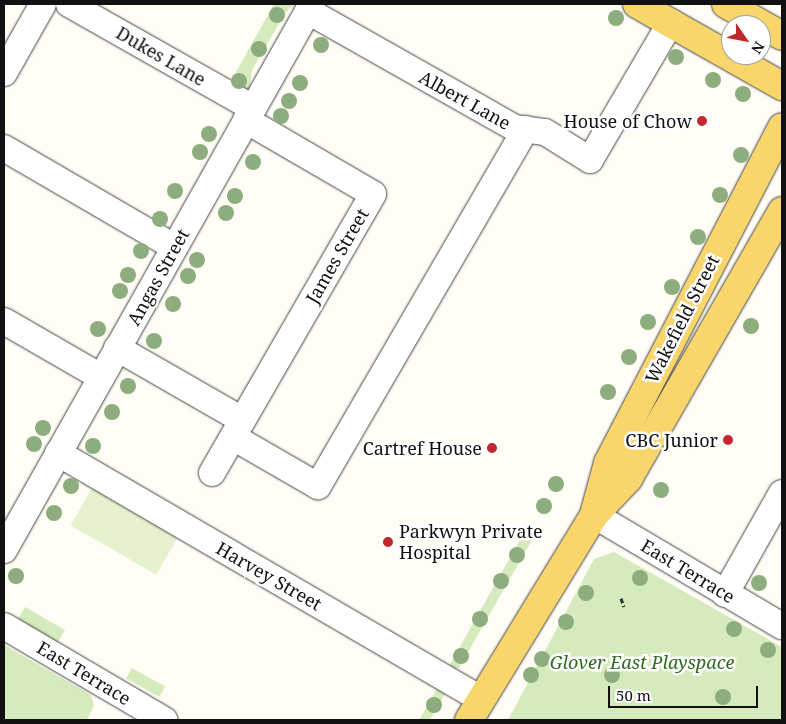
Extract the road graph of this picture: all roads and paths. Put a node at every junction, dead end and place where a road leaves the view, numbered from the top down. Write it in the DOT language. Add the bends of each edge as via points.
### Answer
graph roads {
  1 [pos="43,4"];
  2 [pos="69,4"];
  3 [pos="637,4"];
  4 [pos="726,4"];
  5 [pos="310,8"];
  6 [pos="671,22"];
  7 [pos="13,34"];
  8 [pos="782,36"];
  9 [pos="4,74"];
  10 [pos="782,86"];
  11 [pos="249,114"];
  12 [pos="782,127"];
  13 [pos="526,129"];
  14 [pos="4,148"];
  15 [pos="782,211"];
  16 [pos="174,247"];
  17 [pos="4,321"];
  18 [pos="117,348"];
  19 [pos="101,377"];
  20 [pos="238,428"];
  21 [pos="58,453"];
  22 [pos="212,473"];
  23 [pos="782,493"];
  24 [pos="594,515"];
  25 [pos="4,550"];
  26 [pos="725,594"];
  27 [pos="621,598"];
  28 [pos="624,607"];
  29 [pos="4,626"];
  30 [pos="782,626"];
  31 [pos="474,709"];
  32 [pos="164,720"];
  1 -- 7 [label="street"];
  2 -- 11 [label="street, Dukes Lane"];
  3 -- 6 [label="main road"];
  4 -- 8 [label="main road"];
  5 -- 11 [label="street, Angas Street"];
  5 -- 13 [label="street, Albert Lane" via="515,128"];
  6 -- 10 [label="main road"];
  6 -- 13 [label="street, Albert Lane" via="590,160 545,132"];
  7 -- 9 [label="street"];
  11 -- 16 [label="street, Angas Street"];
  11 -- 20 [label="street, James Street" via="374,194"];
  12 -- 24 [label="main road, Wakefield Street" via="608,463"];
  13 -- 20 [label="street" via="318,486"];
  14 -- 16 [label="street"];
  15 -- 24 [label="main road, Wakefield Street" via="628,479"];
  16 -- 18 [label="street, Angas Street"];
  17 -- 19 [label="street"];
  18 -- 19 [label="street, Angas Street"];
  18 -- 20 [label="street"];
  19 -- 21 [label="street, Angas Street"];
  20 -- 22 [label="street, James Street"];
  21 -- 25 [label="street, Angas Street"];
  21 -- 31 [label="street, Harvey Street"];
  23 -- 26 [label="street"];
  24 -- 26 [label="street, East Terrace"];
  24 -- 31 [label="main road, Wakefield Street"];
  26 -- 30 [label="street, East Terrace"];
  27 -- 28 [label="path"];
  29 -- 32 [label="street, East Terrace"];
}
